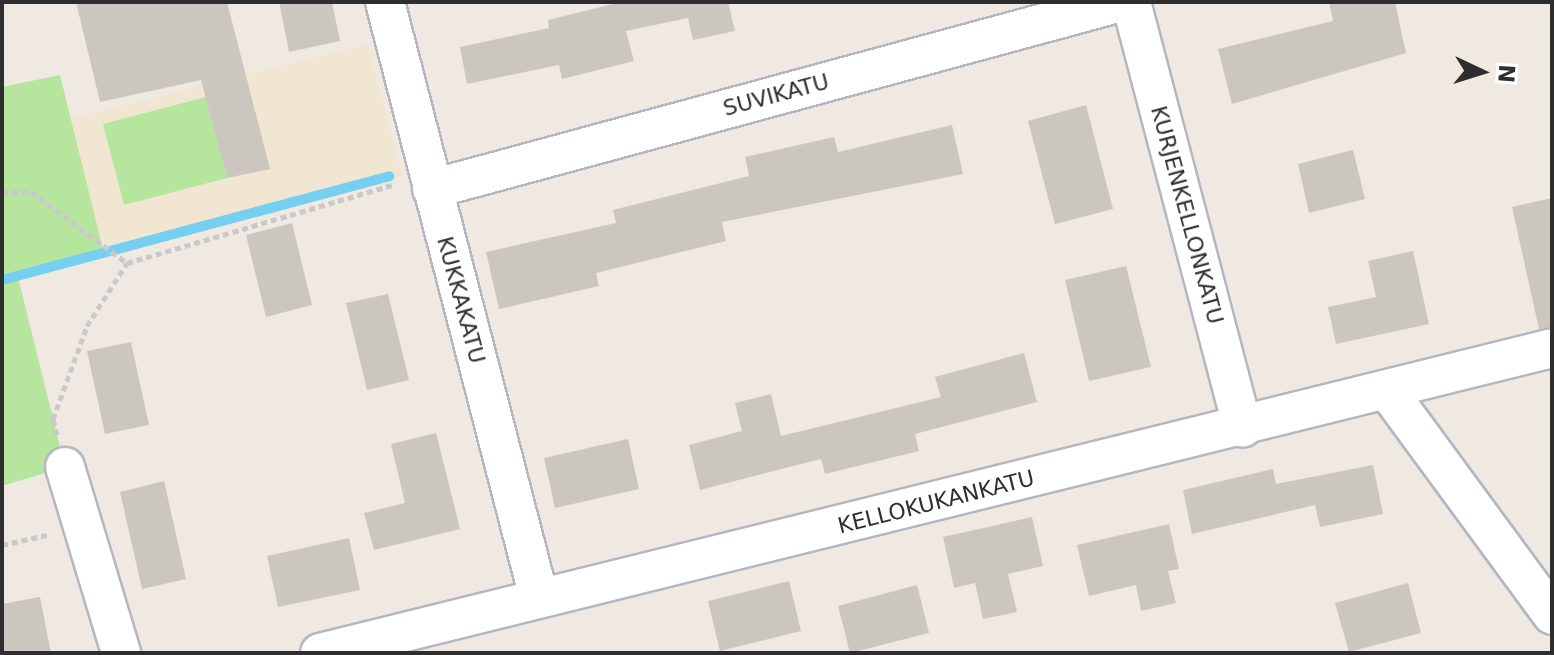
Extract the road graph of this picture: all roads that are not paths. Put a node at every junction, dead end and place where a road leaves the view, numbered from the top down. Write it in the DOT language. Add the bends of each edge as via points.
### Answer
graph roads {
  1 [pos="385,2"];
  2 [pos="1121,2"];
  3 [pos="1131,2"];
  4 [pos="430,182"];
  5 [pos="1552,348"];
  6 [pos="1387,390"];
  7 [pos="1243,428"];
  8 [pos="65,467"];
  9 [pos="539,598"];
  10 [pos="1552,615"];
  11 [pos="121,653"];
  12 [pos="320,653"];
  1 -- 4 [label="street, KUKKAKATU"];
  2 -- 4 [label="street, SUVIKATU"];
  3 -- 7 [label="street, KURJENKELLONKATU"];
  4 -- 9 [label="street, KUKKAKATU"];
  5 -- 6 [label="street, KELLOKUKANKATU"];
  6 -- 7 [label="street, KELLOKUKANKATU"];
  6 -- 10 [label="street"];
  7 -- 9 [label="street, KELLOKUKANKATU"];
  8 -- 11 [label="street"];
  9 -- 12 [label="street, KELLOKUKANKATU"];
}
